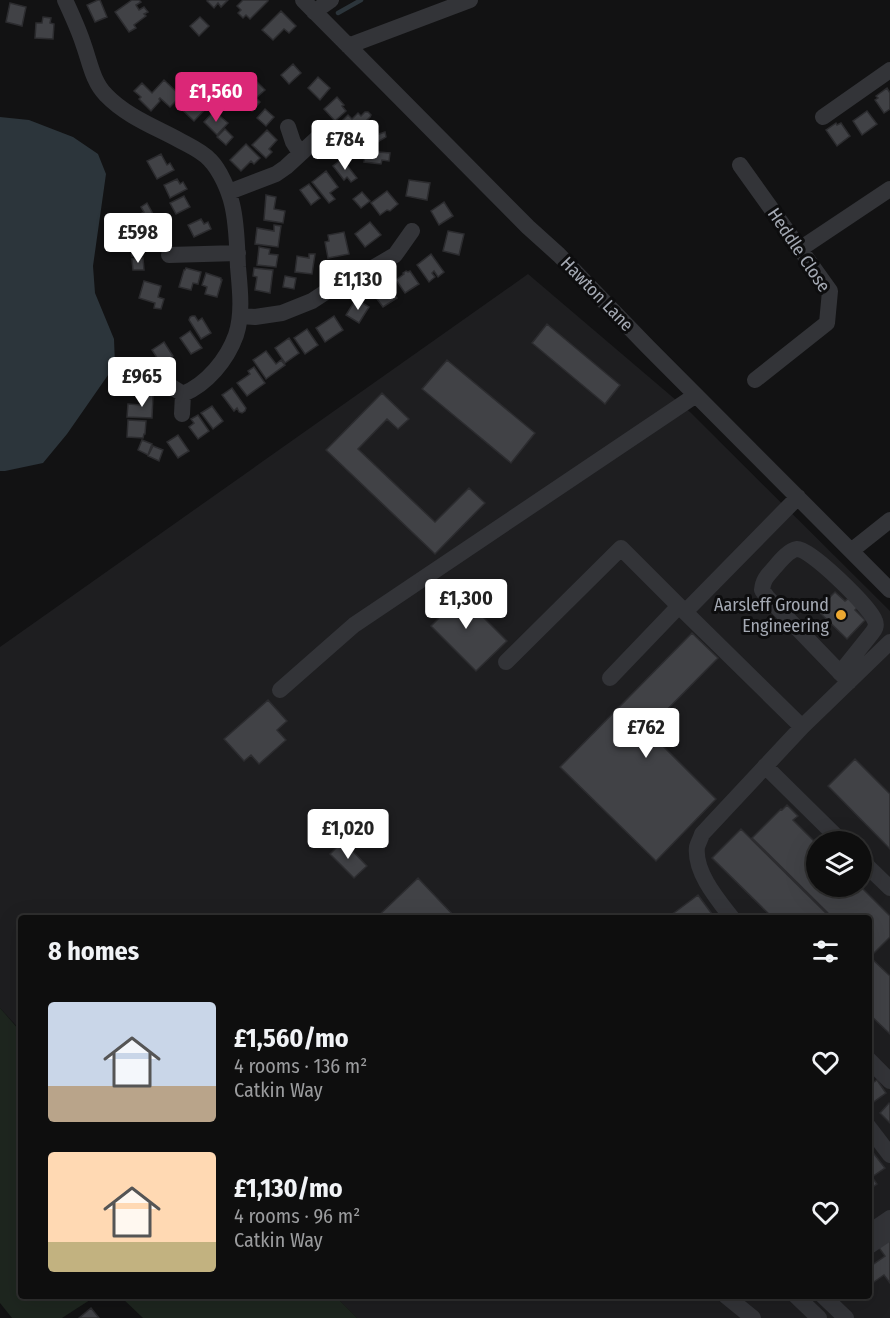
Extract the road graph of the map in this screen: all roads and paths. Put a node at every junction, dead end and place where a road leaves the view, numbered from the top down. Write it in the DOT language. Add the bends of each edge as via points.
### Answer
graph roads {
  1 [pos="65,0"];
  2 [pos="331,0"];
  3 [pos="470,0"];
  4 [pos="309,6"];
  5 [pos="348,46"];
  6 [pos="890,70"];
  7 [pos="823,117"];
  8 [pos="288,127"];
  9 [pos="324,132"];
  10 [pos="300,153"];
  11 [pos="740,165"];
  12 [pos="890,189"];
  13 [pos="229,192"];
  14 [pos="412,231"];
  15 [pos="800,249"];
  16 [pos="238,253"];
  17 [pos="169,255"];
  18 [pos="240,316"];
  19 [pos="159,379"];
  20 [pos="755,380"];
  21 [pos="183,394"];
  22 [pos="696,395"];
  23 [pos="182,414"];
  24 [pos="798,497"];
  25 [pos="890,520"];
  26 [pos="851,551"];
  27 [pos="890,590"];
  28 [pos="682,609"];
  29 [pos="890,642"];
  30 [pos="506,662"];
  31 [pos="844,677"];
  32 [pos="610,678"];
  33 [pos="280,690"];
  34 [pos="802,727"];
  35 [pos="765,766"];
  36 [pos="831,831"];
  37 [pos="872,871"];
  38 [pos="890,888"];
  39 [pos="730,915"];
  40 [pos="872,1063"];
  41 [pos="890,1081"];
  42 [pos="872,1131"];
  43 [pos="890,1155"];
  44 [pos="890,1218"];
  45 [pos="872,1230"];
  46 [pos="890,1232"];
  47 [pos="872,1245"];
  48 [pos="730,1299"];
  49 [pos="799,1299"];
  50 [pos="825,1299"];
  51 [pos="753,1318"];
  52 [pos="819,1318"];
  53 [pos="846,1318"];
  1 -- 13 [label="street" via="95,81 105,95 204,155"];
  2 -- 4 [label="street"];
  3 -- 5 [label="street"];
  4 -- 5 [label="street, Hawton Lane"];
  5 -- 22 [label="street, Hawton Lane"];
  6 -- 7 [label="street"];
  8 -- 10 [label="street"];
  9 -- 10 [label="street"];
  10 -- 13 [label="street" via="276,174"];
  11 -- 15 [label="street, Heddle Close"];
  12 -- 15 [label="street"];
  13 -- 16 [label="street"];
  14 -- 18 [label="street" via="395,255 312,301 282,314"];
  15 -- 20 [label="street, Heddle Close" via="831,291 827,323"];
  16 -- 17 [label="street"];
  16 -- 18 [label="street"];
  18 -- 21 [label="street" via="236,336 213,374"];
  19 -- 21 [label="street"];
  21 -- 23 [label="street"];
  22 -- 24 [label="street, Hawton Lane"];
  22 -- 33 [label="street" via="354,625"];
  24 -- 26 [label="street, Hawton Lane"];
  24 -- 28 [label="street"];
  25 -- 26 [label="street"];
  26 -- 27 [label="street, Hawton Lane"];
  28 -- 30 [label="street" via="621,548"];
  28 -- 32 [label="street"];
  28 -- 34 [label="street"];
  29 -- 31 [label="street"];
  31 -- 31 [label="street" via="762,590 762,582 797,549 805,550 819,562 869,609 875,620 876,626"];
  31 -- 34 [label="street"];
  34 -- 35 [label="street"];
  35 -- 36 [label="street"];
  35 -- 39 [label="street" via="702,834 697,847 707,884"];
  37 -- 38 [label="street"];
  40 -- 41 [label="street"];
  42 -- 43 [label="street"];
  44 -- 45 [label="street"];
  46 -- 47 [label="street"];
  48 -- 51 [label="street"];
  49 -- 52 [label="street"];
  50 -- 53 [label="street"];
}
